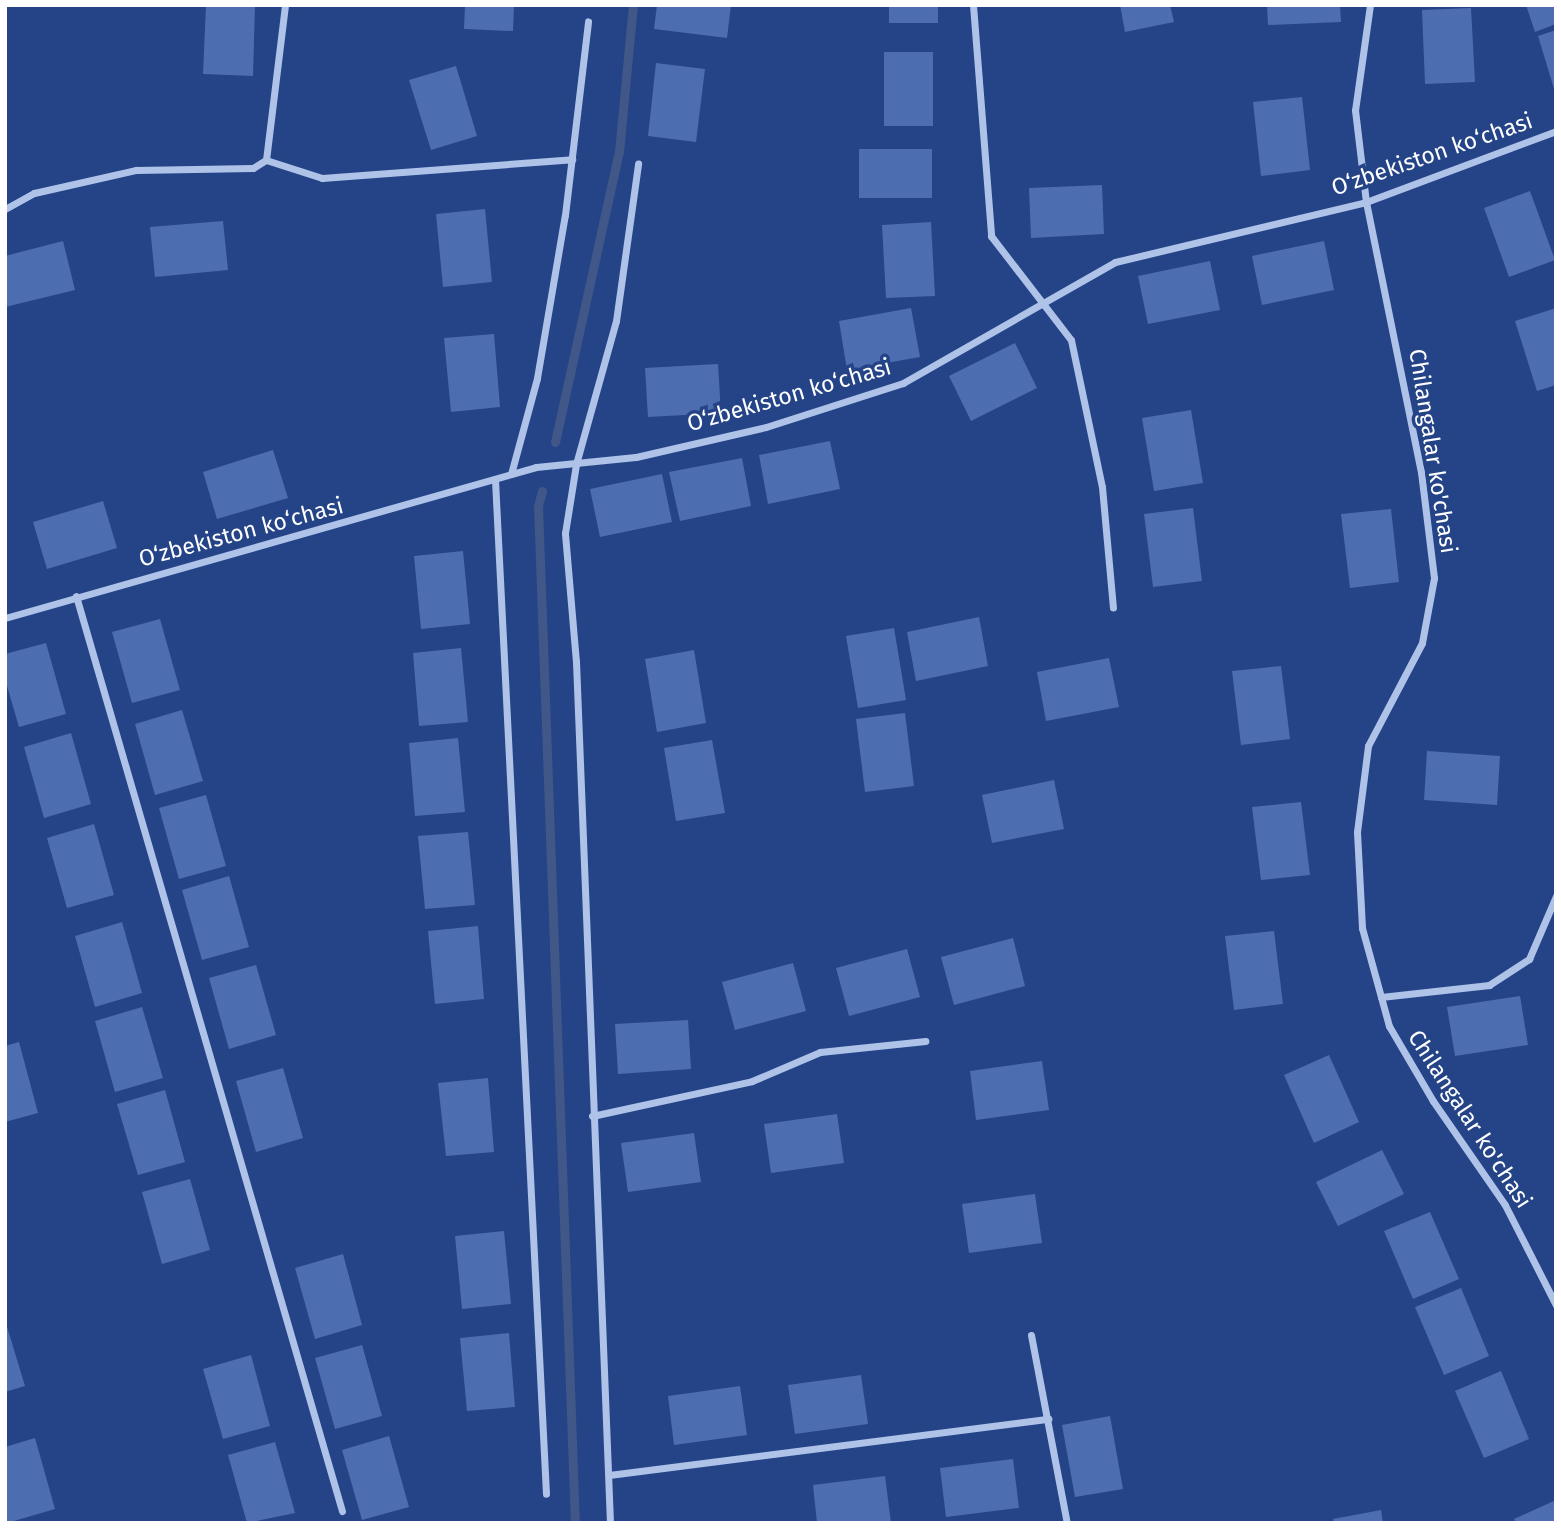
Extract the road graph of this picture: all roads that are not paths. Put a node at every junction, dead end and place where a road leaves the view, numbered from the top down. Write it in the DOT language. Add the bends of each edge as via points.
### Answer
graph roads {
  1 [pos="285,5"];
  2 [pos="973,5"];
  3 [pos="1370,5"];
  4 [pos="588,21"];
  5 [pos="1556,131"];
  6 [pos="572,159"];
  7 [pos="266,160"];
  8 [pos="638,164"];
  9 [pos="1366,202"];
  10 [pos="5,209"];
  11 [pos="1042,300"];
  12 [pos="576,464"];
  13 [pos="511,474"];
  14 [pos="495,480"];
  15 [pos="76,596"];
  16 [pos="1113,608"];
  17 [pos="5,618"];
  18 [pos="1556,896"];
  19 [pos="1381,997"];
  20 [pos="925,1041"];
  21 [pos="592,1116"];
  22 [pos="1556,1305"];
  23 [pos="1031,1335"];
  24 [pos="1048,1419"];
  25 [pos="608,1475"];
  26 [pos="546,1494"];
  27 [pos="342,1511"];
  28 [pos="610,1523"];
  29 [pos="1067,1523"];
  1 -- 7 [label="street"];
  2 -- 11 [label="street" via="991,236"];
  3 -- 9 [label="street, Chilangalar ko'chasi" via="1354,110"];
  4 -- 6 [label="street"];
  5 -- 9 [label="street, O‘zbekiston ko‘chasi"];
  6 -- 7 [label="street" via="322,178"];
  6 -- 13 [label="street" via="537,378"];
  7 -- 10 [label="street" via="253,168 136,170 34,192"];
  8 -- 12 [label="street" via="616,321"];
  9 -- 11 [label="street, O‘zbekiston ko‘chasi" via="1115,261"];
  9 -- 19 [label="street, Chilangalar ko'chasi" via="1421,472 1434,578 1422,643 1368,746 1363,783 1357,832 1362,928"];
  11 -- 12 [label="street, O‘zbekiston ko‘chasi" via="903,383 766,427 636,457"];
  11 -- 16 [label="street" via="1071,340 1102,487"];
  12 -- 13 [label="street, O‘zbekiston ko‘chasi"];
  12 -- 21 [label="street" via="565,533 576,662"];
  13 -- 14 [label="street, O‘zbekiston ko‘chasi"];
  14 -- 15 [label="street, O‘zbekiston ko‘chasi"];
  14 -- 26 [label="street"];
  15 -- 17 [label="street, O‘zbekiston ko‘chasi"];
  15 -- 27 [label="street"];
  18 -- 19 [label="street" via="1529,959 1489,985"];
  19 -- 22 [label="street, Chilangalar ko'chasi" via="1389,1026 1433,1101 1505,1205"];
  20 -- 21 [label="street" via="820,1052 752,1081"];
  21 -- 25 [label="street"];
  23 -- 24 [label="street"];
  24 -- 25 [label="street"];
  24 -- 29 [label="street"];
  25 -- 28 [label="street"];
}
